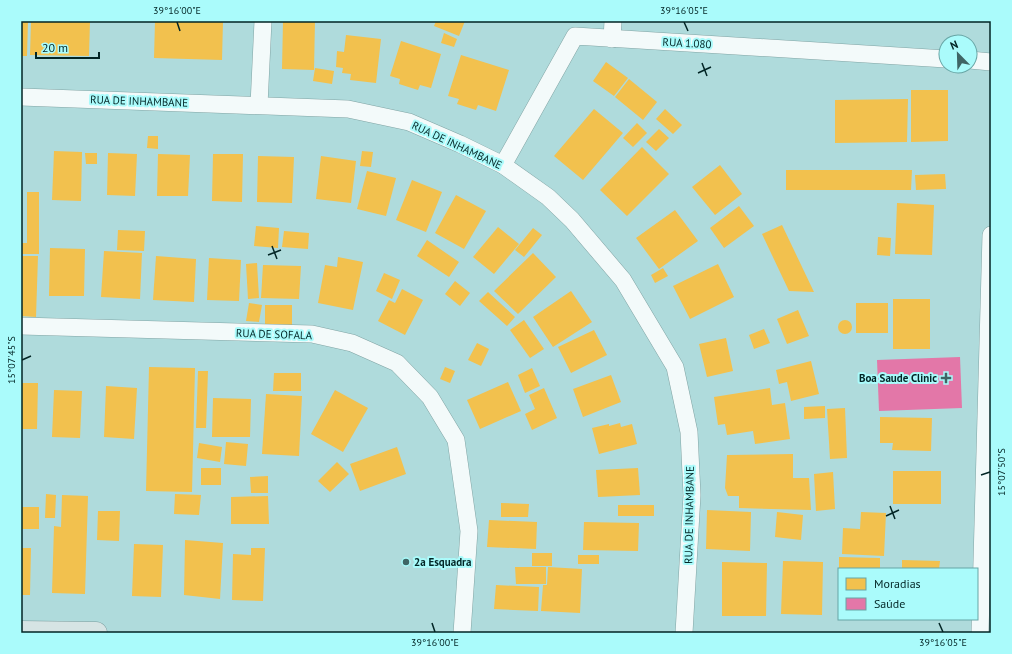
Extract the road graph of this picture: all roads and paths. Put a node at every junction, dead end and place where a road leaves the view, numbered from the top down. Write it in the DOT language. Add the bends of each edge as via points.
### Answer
graph roads {
  1 [pos="263,21"];
  2 [pos="613,21"];
  3 [pos="612,39"];
  4 [pos="938,59"];
  5 [pos="978,61"];
  6 [pos="991,62"];
  7 [pos="21,97"];
  8 [pos="259,105"];
  9 [pos="503,165"];
  10 [pos="991,235"];
  11 [pos="21,326"];
  12 [pos="21,632"];
  13 [pos="96,633"];
  14 [pos="462,633"];
  15 [pos="684,633"];
  16 [pos="980,633"];
  1 -- 8 [label="street"];
  2 -- 3 [label="street"];
  3 -- 4 [label="street, RUA 1.080"];
  3 -- 9 [label="street, RUA 1.080" via="576,36"];
  5 -- 6 [label="street"];
  7 -- 8 [label="street, RUA DE INHAMBANE"];
  8 -- 9 [label="street, RUA DE INHAMBANE" via="348,109 408,122"];
  9 -- 15 [label="street, RUA DE INHAMBANE" via="548,197 588,238 623,280 675,367 689,432 692,495"];
  10 -- 16 [label="street"];
  11 -- 14 [label="street, RUA DE SOFALA" via="312,334 352,343 397,363 430,396 456,440 469,531"];
  12 -- 13 [label="main road"];
}
